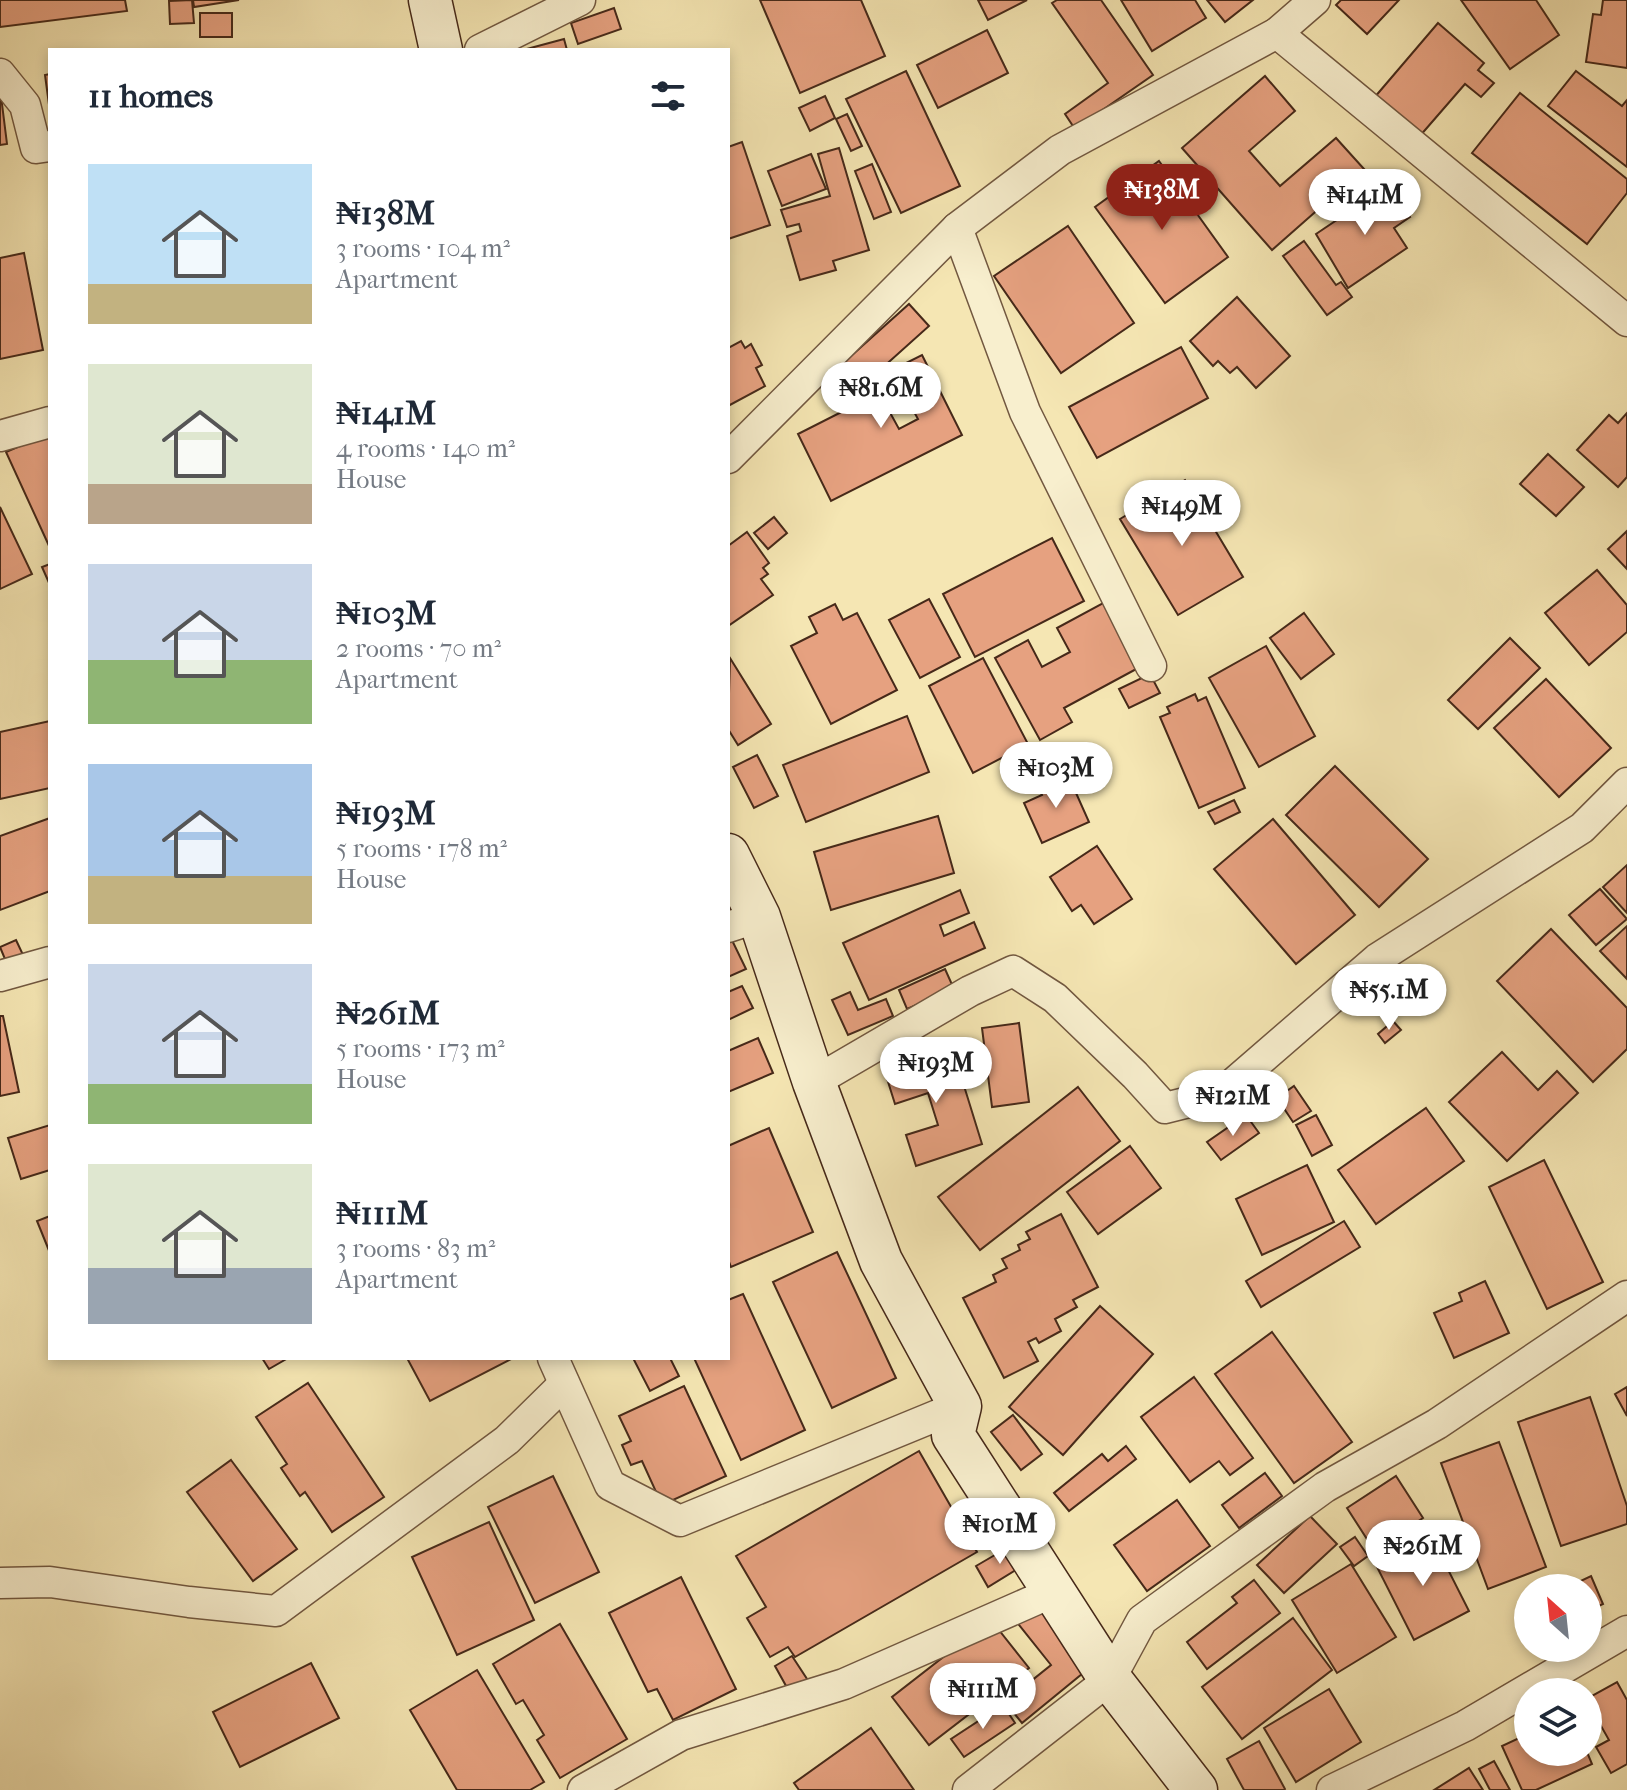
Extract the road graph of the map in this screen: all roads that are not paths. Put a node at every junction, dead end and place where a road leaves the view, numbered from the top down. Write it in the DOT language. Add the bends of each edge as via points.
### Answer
graph roads {
  1 [pos="430,0"];
  2 [pos="580,0"];
  3 [pos="1315,0"];
  4 [pos="1277,33"];
  5 [pos="441,48"];
  6 [pos="484,48"];
  7 [pos="0,74"];
  8 [pos="48,146"];
  9 [pos="957,228"];
  10 [pos="1627,321"];
  11 [pos="48,423"];
  12 [pos="0,436"];
  13 [pos="730,456"];
  14 [pos="1151,666"];
  15 [pos="1627,783"];
  16 [pos="730,864"];
  17 [pos="743,922"];
  18 [pos="48,963"];
  19 [pos="0,976"];
  20 [pos="814,1082"];
  21 [pos="1627,1296"];
  22 [pos="559,1371"];
  23 [pos="960,1406"];
  24 [pos="0,1583"];
  25 [pos="1053,1592"];
  26 [pos="1627,1631"];
  27 [pos="1110,1679"];
  28 [pos="583,1790"];
  29 [pos="968,1790"];
  30 [pos="1196,1790"];
  31 [pos="1332,1790"];
  1 -- 5 [label="street"];
  2 -- 6 [label="street"];
  3 -- 4 [label="street"];
  4 -- 9 [label="street" via="1060,150"];
  4 -- 10 [label="street"];
  7 -- 8 [label="street" via="25,105 36,148"];
  9 -- 13 [label="street"];
  9 -- 14 [label="street" via="1025,412"];
  11 -- 12 [label="street"];
  15 -- 20 [label="street" via="1582,828 1377,959 1221,1094 1165,1108 1055,998 1013,971"];
  16 -- 17 [label="street"];
  17 -- 20 [label="street"];
  18 -- 19 [label="street"];
  20 -- 23 [label="street" via="881,1261"];
  21 -- 27 [label="street" via="1437,1424 1325,1487 1226,1557 1142,1620"];
  22 -- 23 [label="street" via="610,1485 680,1521"];
  22 -- 24 [label="street" via="507,1440 276,1611 50,1582"];
  23 -- 25 [label="street" via="953,1435"];
  25 -- 27 [label="street"];
  25 -- 28 [label="street" via="844,1684 681,1735"];
  26 -- 31 [label="street" via="1465,1726"];
  27 -- 29 [label="street"];
  27 -- 30 [label="street"];
}
